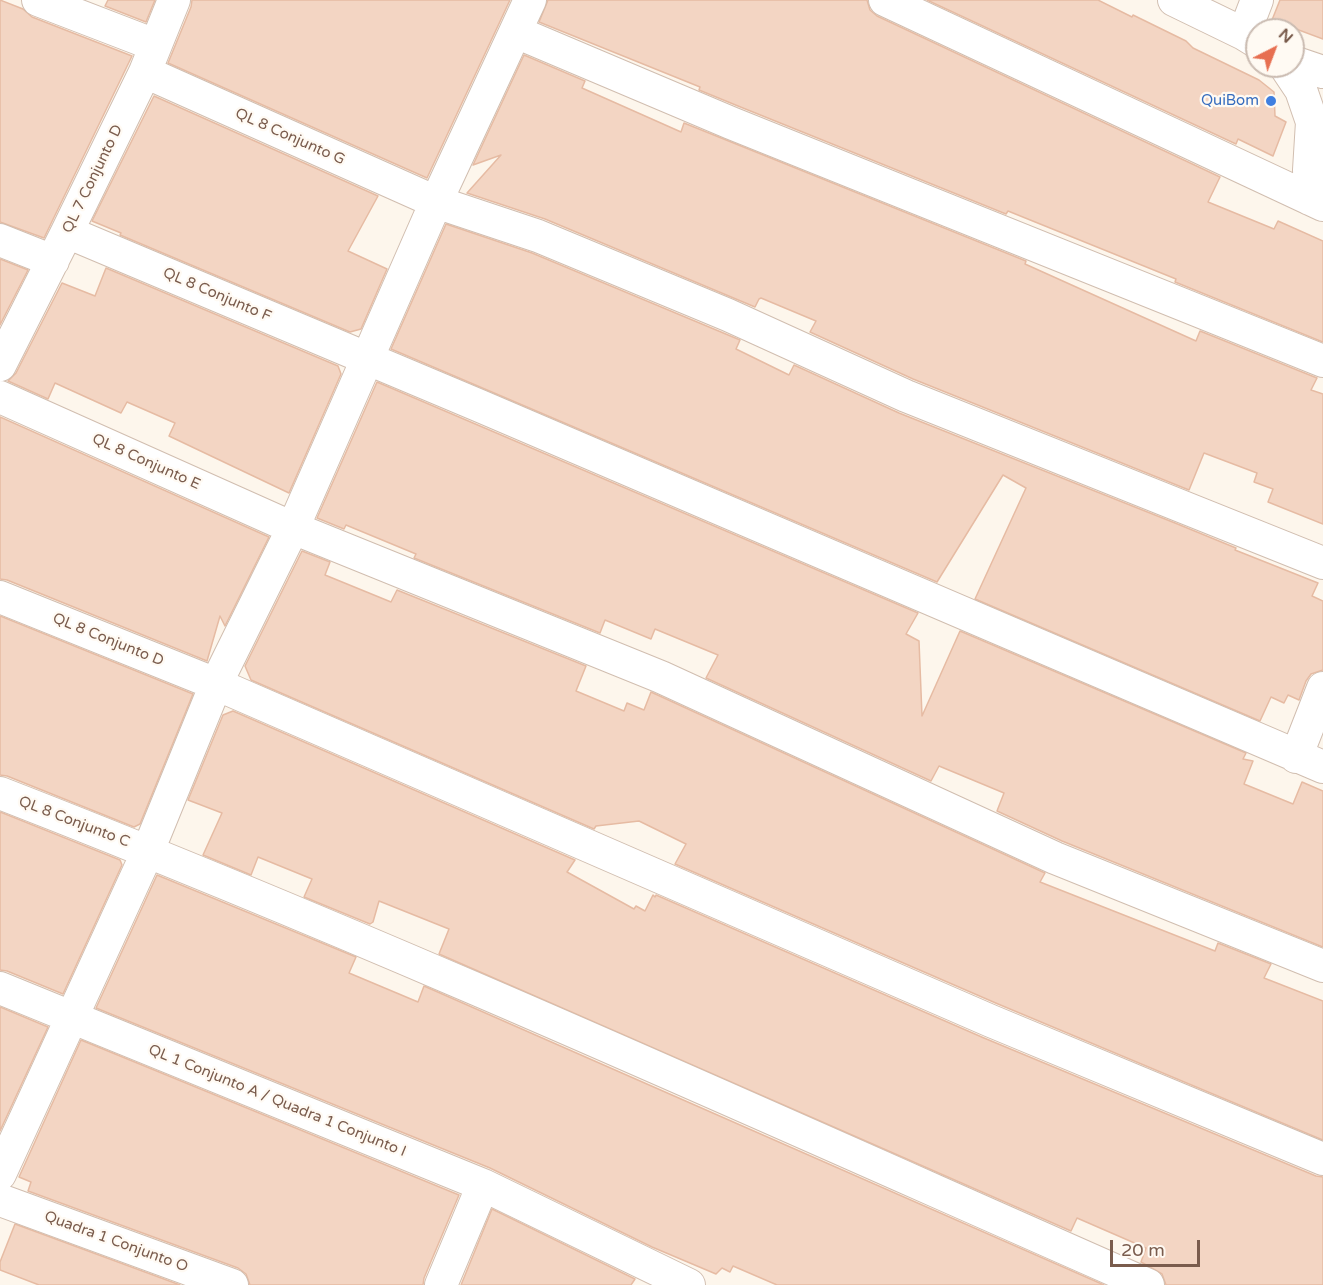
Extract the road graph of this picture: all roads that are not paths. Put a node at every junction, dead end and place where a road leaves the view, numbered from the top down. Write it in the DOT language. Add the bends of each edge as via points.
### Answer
graph roads {
  1 [pos="38,0"];
  2 [pos="174,0"];
  3 [pos="530,0"];
  4 [pos="885,0"];
  5 [pos="1174,0"];
  6 [pos="1257,0"];
  7 [pos="1254,18"];
  8 [pos="516,33"];
  9 [pos="1245,35"];
  10 [pos="150,58"];
  11 [pos="1305,66"];
  12 [pos="1323,72"];
  13 [pos="1293,78"];
  14 [pos="1318,116"];
  15 [pos="436,202"];
  16 [pos="1317,202"];
  17 [pos="68,232"];
  18 [pos="0,240"];
  19 [pos="53,261"];
  20 [pos="367,358"];
  21 [pos="1323,361"];
  22 [pos="0,365"];
  23 [pos="0,397"];
  24 [pos="293,528"];
  25 [pos="1323,563"];
  26 [pos="0,597"];
  27 [pos="216,684"];
  28 [pos="1323,688"];
  29 [pos="1310,762"];
  30 [pos="0,794"];
  31 [pos="148,851"];
  32 [pos="1323,966"];
  33 [pos="0,988"];
  34 [pos="71,1017"];
  35 [pos="1323,1159"];
  36 [pos="0,1174"];
  37 [pos="483,1185"];
  38 [pos="0,1200"];
  39 [pos="655,1278"];
  40 [pos="232,1285"];
  41 [pos="441,1285"];
  42 [pos="689,1285"];
  43 [pos="1148,1285"];
  1 -- 10 [label="street, QL 8 Conjunto G"];
  2 -- 10 [label="street, QL 7 Conjunto D"];
  3 -- 8 [label="street"];
  4 -- 16 [label="street"];
  5 -- 9 [label="street"];
  6 -- 7 [label="street"];
  8 -- 15 [label="street"];
  8 -- 21 [label="street"];
  10 -- 15 [label="street, QL 8 Conjunto G"];
  10 -- 17 [label="street, QL 7 Conjunto D"];
  11 -- 12 [label="street"];
  13 -- 14 [label="street"];
  14 -- 16 [label="street" via="1309,170"];
  15 -- 20 [label="street"];
  15 -- 25 [label="street, QL 8 Conjunto G" via="538,236 728,315 906,396"];
  17 -- 19 [label="street, QL 7 Conjunto D"];
  17 -- 20 [label="street, QL 8 Conjunto F"];
  18 -- 19 [label="street"];
  19 -- 22 [label="street, QL 7 Conjunto D"];
  20 -- 24 [label="street"];
  20 -- 29 [label="street, QL 8 Conjunto F"];
  23 -- 24 [label="street, QL 8 Conjunto E"];
  24 -- 27 [label="street"];
  24 -- 32 [label="street, QL 8 Conjunto E" via="661,677 1054,858"];
  26 -- 27 [label="street, QL 8 Conjunto D"];
  27 -- 31 [label="street"];
  27 -- 35 [label="street, QL 8 Conjunto D" via="980,1017"];
  28 -- 29 [label="street"];
  30 -- 31 [label="street, QL 8 Conjunto C"];
  31 -- 34 [label="street"];
  31 -- 43 [label="street, QL 8 Conjunto C" via="539,1017"];
  33 -- 34 [label="street, QL 1 Conjunto A / Quadra 1 Conjunto I"];
  34 -- 36 [label="street"];
  34 -- 37 [label="street, QL 1 Conjunto A / Quadra 1 Conjunto I"];
  37 -- 39 [label="street, QL 1 Conjunto A / Quadra 1 Conjunto I"];
  37 -- 41 [label="street"];
  38 -- 40 [label="street, Quadra 1 Conjunto O"];
  39 -- 42 [label="street, QL 1 Conjunto A / Quadra 1 Conjunto I"];
}
